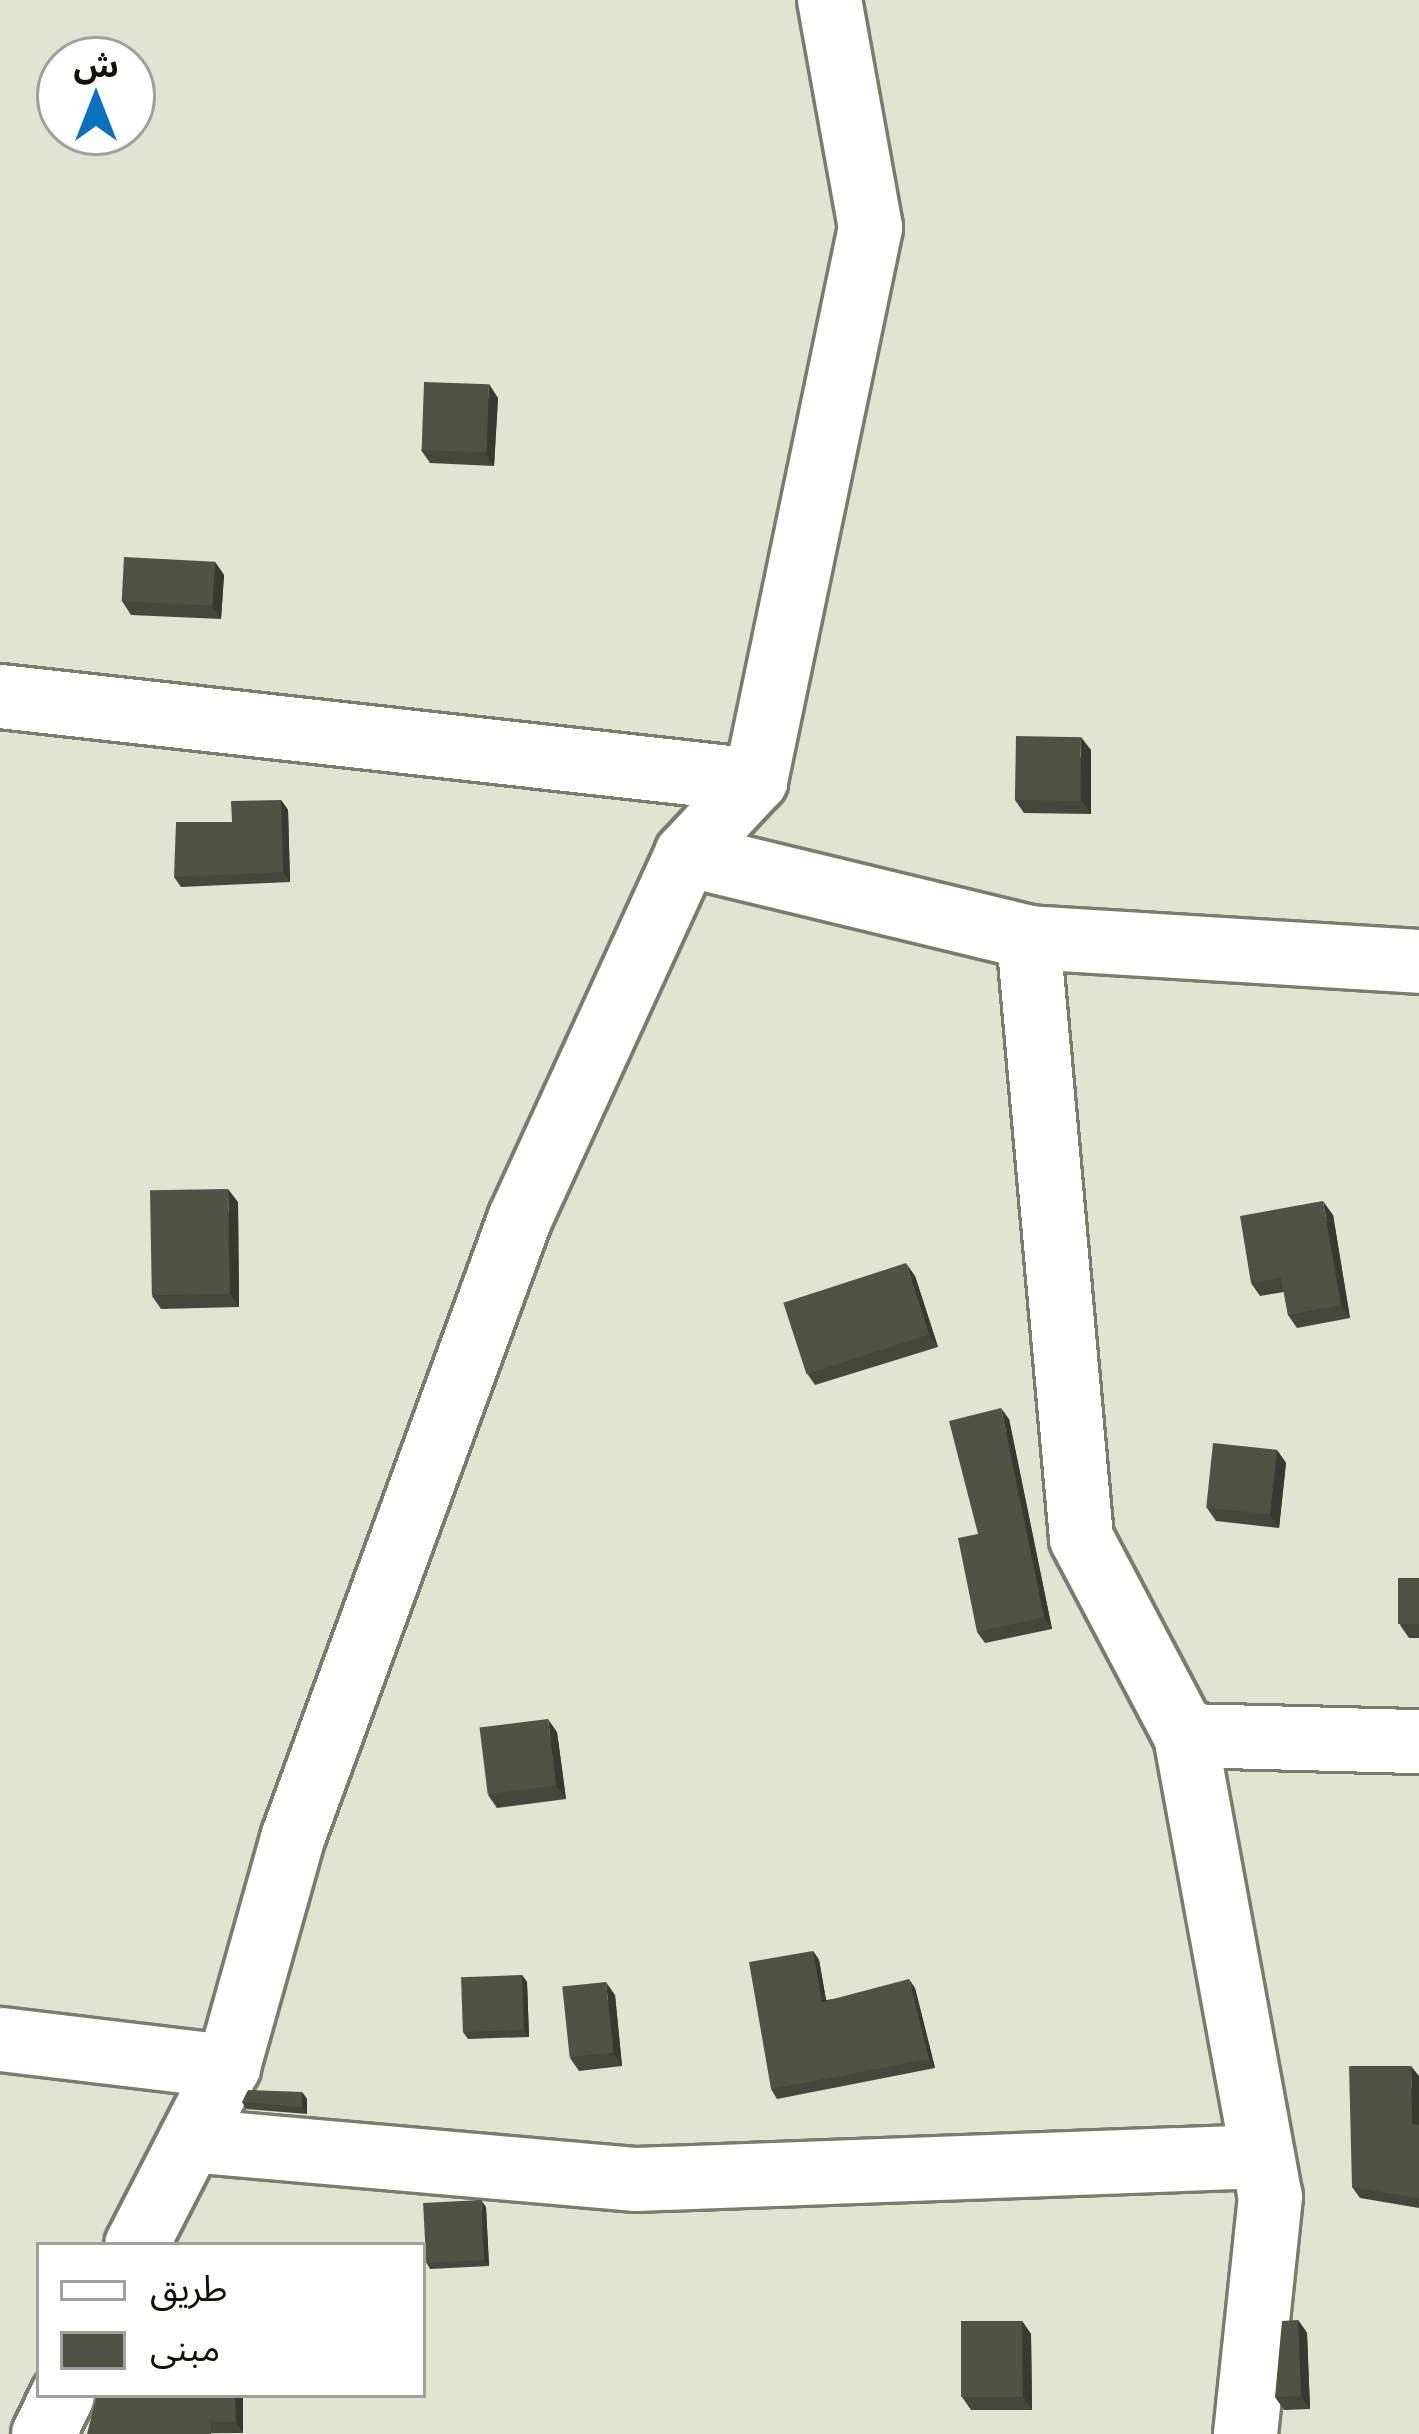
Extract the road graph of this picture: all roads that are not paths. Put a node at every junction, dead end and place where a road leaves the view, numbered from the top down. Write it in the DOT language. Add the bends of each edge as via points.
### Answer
graph roads {
  1 [pos="829,0"];
  2 [pos="0,695"];
  3 [pos="754,780"];
  4 [pos="686,854"];
  5 [pos="1028,937"];
  6 [pos="1419,962"];
  7 [pos="1185,1735"];
  8 [pos="1419,1741"];
  9 [pos="0,2039"];
  10 [pos="228,2066"];
  11 [pos="190,2140"];
  12 [pos="1262,2156"];
  13 [pos="138,2242"];
  14 [pos="61,2398"];
  15 [pos="43,2434"];
  16 [pos="1245,2434"];
  1 -- 3 [label="street" via="870,227"];
  2 -- 3 [label="street"];
  3 -- 4 [label="street"];
  4 -- 5 [label="street"];
  4 -- 10 [label="street" via="519,1219 292,1838"];
  5 -- 6 [label="street"];
  5 -- 7 [label="street" via="1082,1538"];
  7 -- 8 [label="street"];
  7 -- 12 [label="street"];
  9 -- 10 [label="street"];
  10 -- 11 [label="street"];
  11 -- 12 [label="street" via="636,2179"];
  11 -- 13 [label="street"];
  12 -- 16 [label="street" via="1270,2196"];
  14 -- 15 [label="street"];
}
